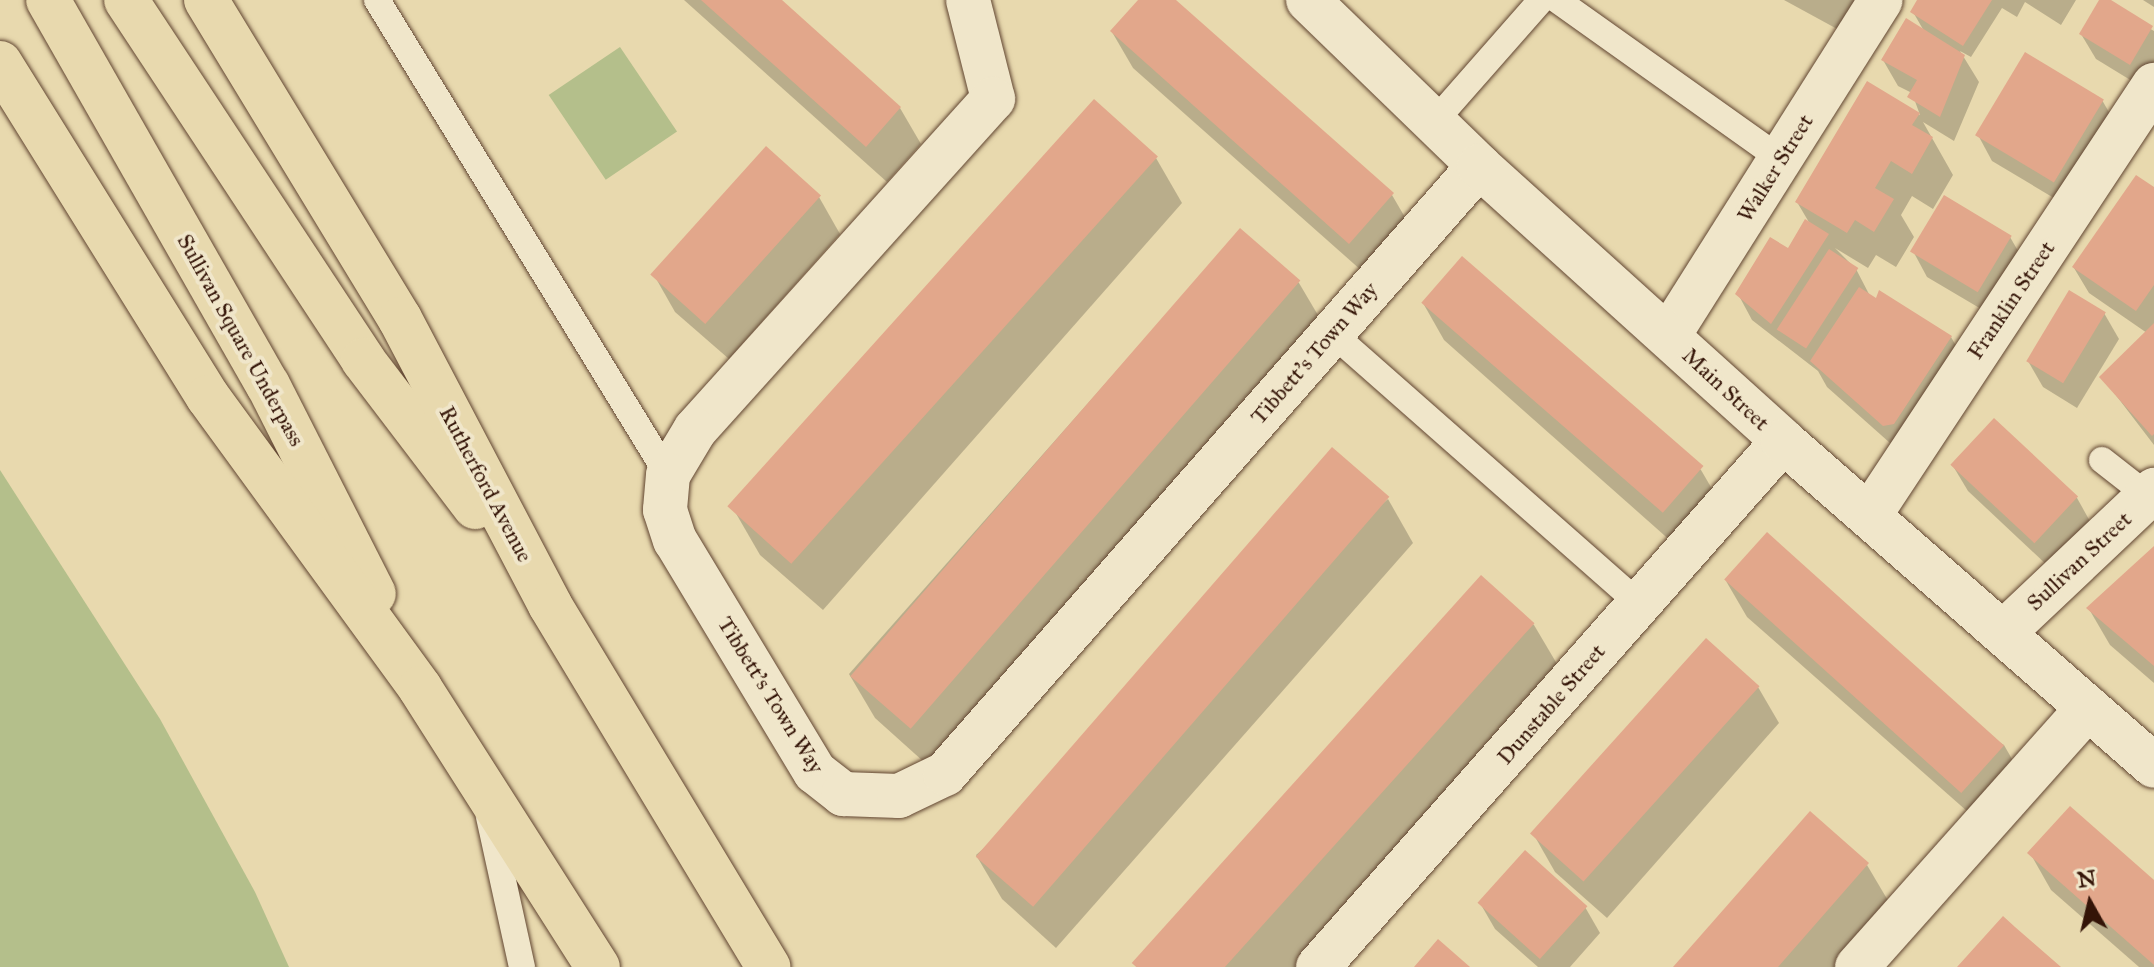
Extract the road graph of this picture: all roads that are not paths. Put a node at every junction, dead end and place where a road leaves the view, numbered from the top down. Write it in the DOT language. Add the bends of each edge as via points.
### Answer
graph roads {
  1 [pos="48,0"];
  2 [pos="126,0"];
  3 [pos="206,0"];
  4 [pos="377,0"];
  5 [pos="968,0"];
  6 [pos="1308,0"];
  7 [pos="1541,0"];
  8 [pos="1557,0"];
  9 [pos="1881,0"];
  10 [pos="0,63"];
  11 [pos="2154,85"];
  12 [pos="1434,122"];
  13 [pos="1781,159"];
  14 [pos="1479,166"];
  15 [pos="1332,333"];
  16 [pos="1669,335"];
  17 [pos="1783,441"];
  18 [pos="2102,460"];
  19 [pos="668,475"];
  20 [pos="2151,493"];
  21 [pos="1869,516"];
  22 [pos="1639,604"];
  23 [pos="550,605"];
  24 [pos="2004,632"];
  25 [pos="420,688"];
  26 [pos="2088,708"];
  27 [pos="2154,766"];
  28 [pos="476,779"];
  29 [pos="522,967"];
  30 [pos="598,967"];
  31 [pos="768,967"];
  32 [pos="1318,967"];
  33 [pos="1857,967"];
  1 -- 25 [label="main road, Sullivan Square Underpass" via="268,385"];
  2 -- 23 [label="main road" via="363,360"];
  3 -- 23 [label="main road, Rutherford Avenue" via="400,319"];
  4 -- 19 [label="lane"];
  5 -- 19 [label="street, Tibbett's Town Way" via="993,99 695,430"];
  6 -- 12 [label="street, Main Street"];
  7 -- 12 [label="lane"];
  8 -- 13 [label="lane"];
  9 -- 13 [label="street, Walker Street"];
  10 -- 25 [label="main road" via="208,397"];
  11 -- 21 [label="street, Franklin Street" via="1984,366"];
  12 -- 14 [label="street, Main Street"];
  13 -- 16 [label="street, Walker Street"];
  14 -- 15 [label="street, Tibbett's Town Way"];
  14 -- 16 [label="street, Main Street"];
  15 -- 19 [label="street, Tibbett's Town Way" via="945,774 899,796 843,794 815,772 675,540 665,510"];
  15 -- 22 [label="lane"];
  16 -- 17 [label="street, Main Street"];
  17 -- 21 [label="street, Main Street"];
  17 -- 22 [label="street, Dunstable Street"];
  18 -- 20 [label="lane"];
  20 -- 24 [label="street, Sullivan Street"];
  21 -- 24 [label="street, Main Street"];
  22 -- 32 [label="street, Dunstable Street"];
  23 -- 31 [label="main road, Rutherford Avenue"];
  24 -- 26 [label="street, Main Street"];
  25 -- 28 [label="main road"];
  26 -- 27 [label="street, Main Street"];
  26 -- 33 [label="street"];
  28 -- 29 [label="lane"];
  28 -- 30 [label="main road"];
}
